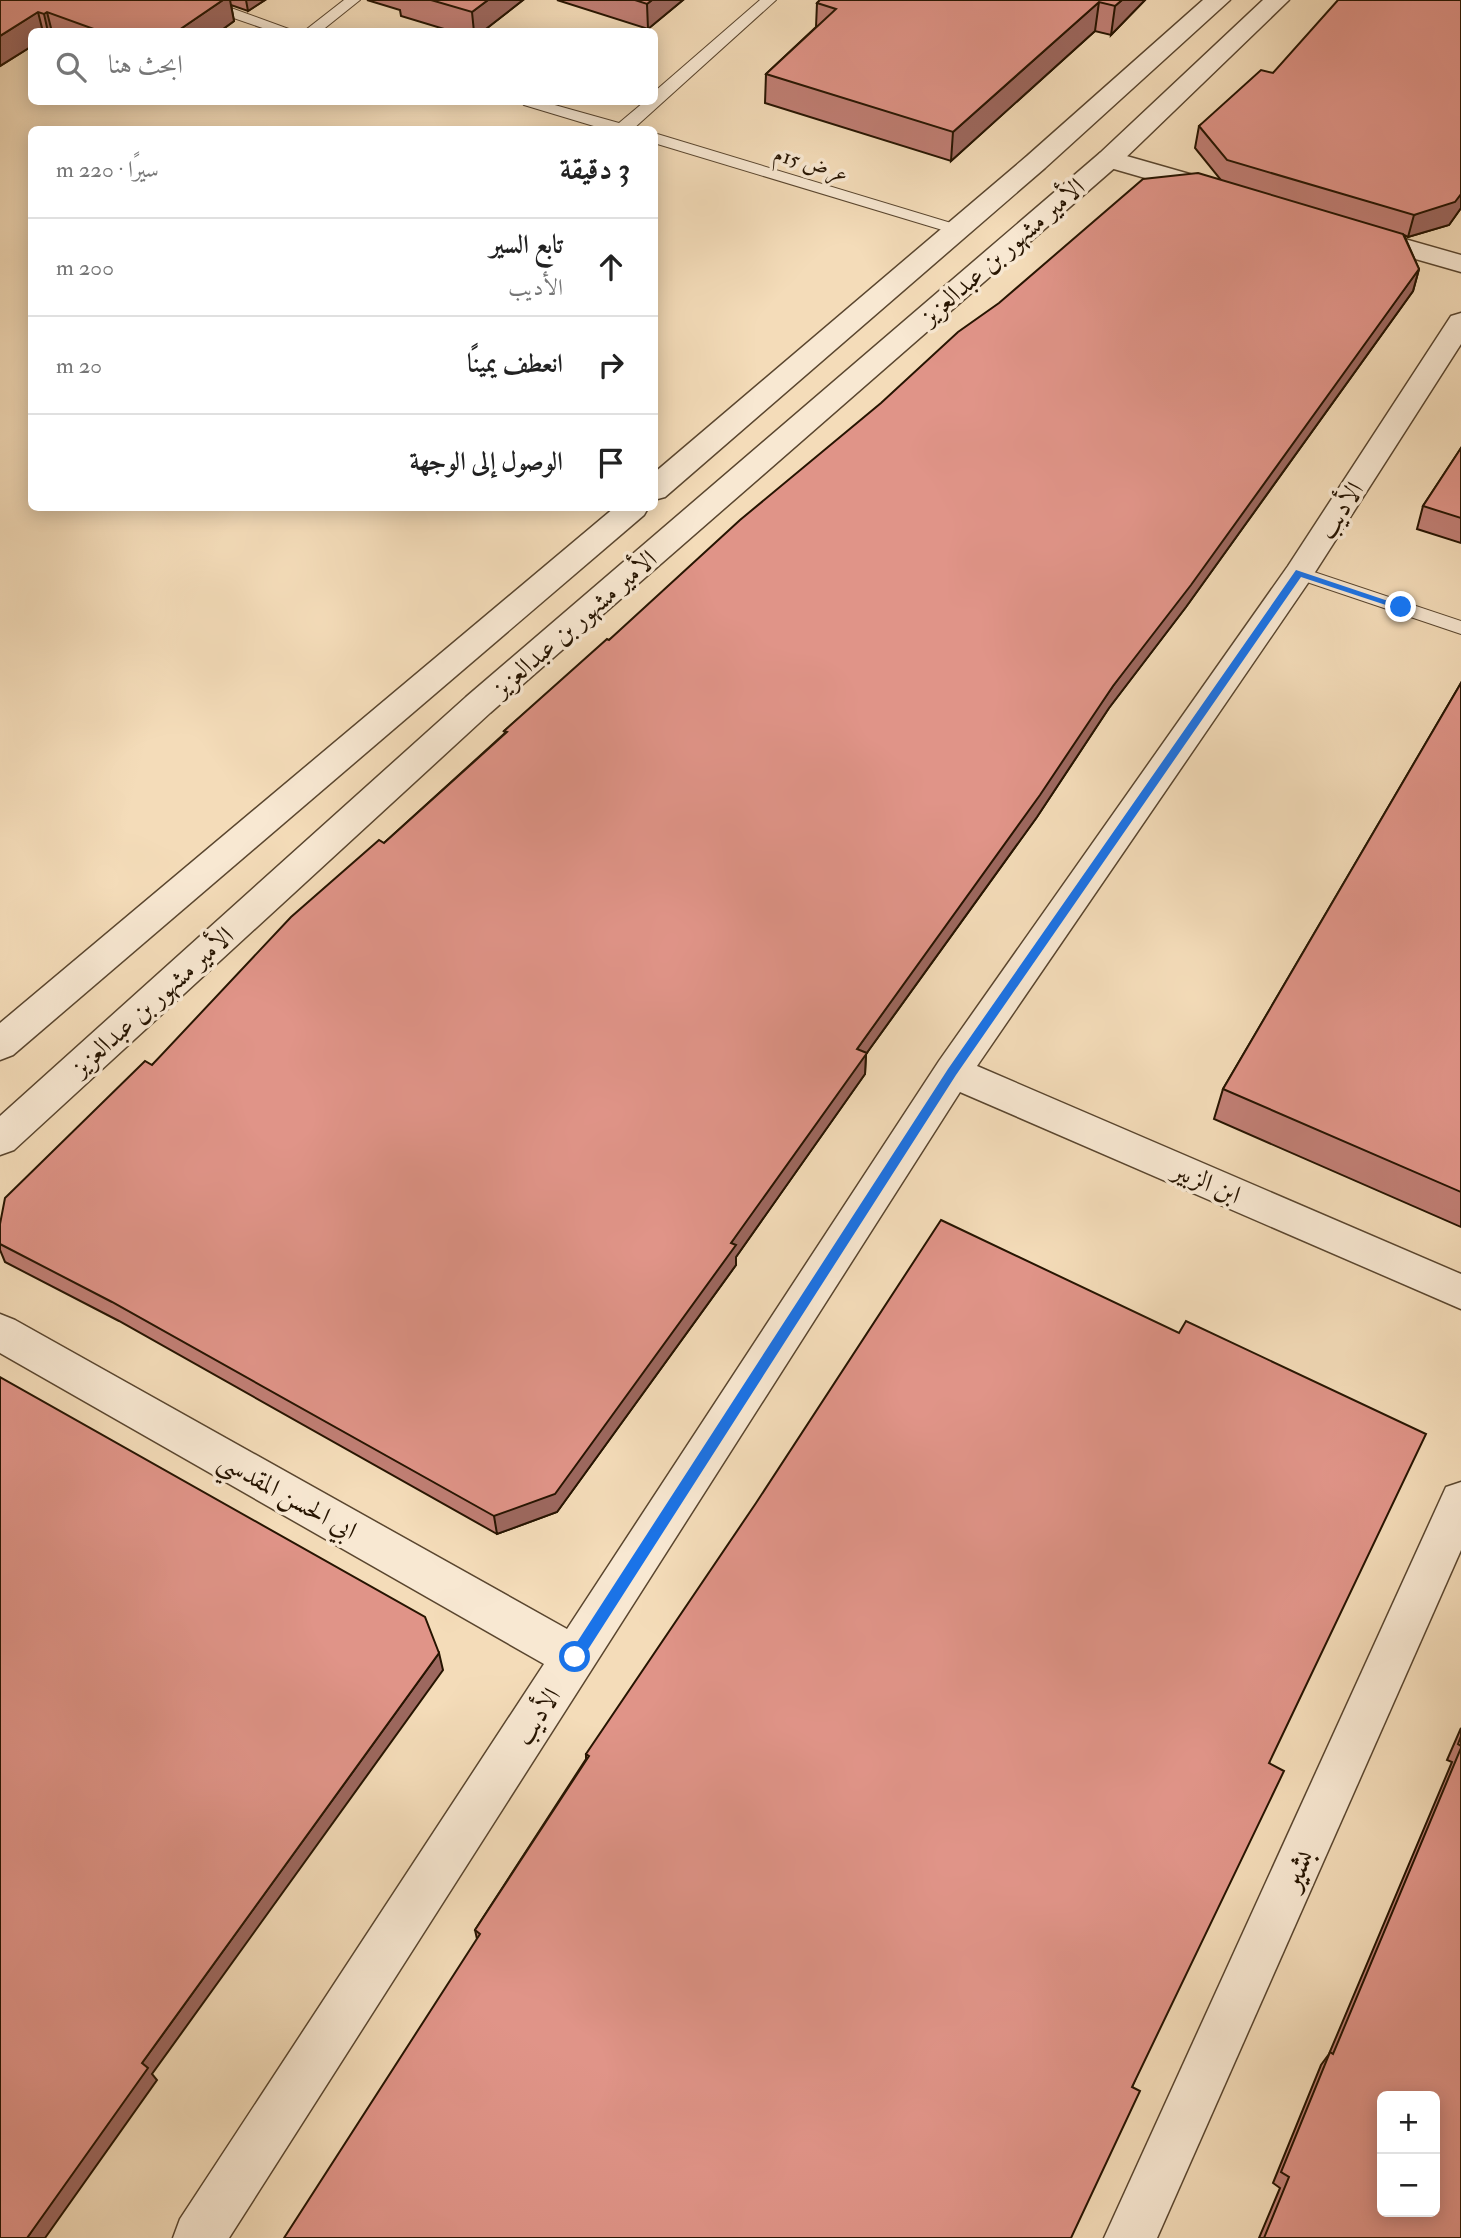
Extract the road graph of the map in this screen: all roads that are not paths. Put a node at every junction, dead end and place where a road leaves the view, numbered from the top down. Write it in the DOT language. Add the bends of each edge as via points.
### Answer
graph roads {
  1 [pos="195,0"];
  2 [pos="353,0"];
  3 [pos="769,0"];
  4 [pos="1218,0"];
  5 [pos="1277,0"];
  6 [pos="278,28"];
  7 [pos="315,28"];
  8 [pos="658,97"];
  9 [pos="539,105"];
  10 [pos="650,105"];
  11 [pos="613,126"];
  12 [pos="626,126"];
  13 [pos="658,139"];
  14 [pos="1109,159"];
  15 [pos="1239,198"];
  16 [pos="1331,225"];
  17 [pos="955,229"];
  18 [pos="1461,264"];
  19 [pos="1461,322"];
  20 [pos="658,486"];
  21 [pos="629,511"];
  22 [pos="1299,573"];
  23 [pos="1461,628"];
  24 [pos="0,1045"];
  25 [pos="952,1072"];
  26 [pos="0,1139"];
  27 [pos="1461,1292"];
  28 [pos="0,1332"];
  29 [pos="1461,1501"];
  30 [pos="575,1657"];
  31 [pos="199,2238"];
  32 [pos="1130,2238"];
  1 -- 6 [label="lane"];
  2 -- 7 [label="lane"];
  3 -- 8 [label="lane"];
  4 -- 17 [label="street, الأمير مشهور بن عبدالعزيز"];
  5 -- 14 [label="street, الأمير مشهور بن عبدالعزيز"];
  9 -- 11 [label="lane"];
  10 -- 12 [label="lane"];
  13 -- 17 [label="lane, عرض 15م"];
  14 -- 15 [label="street"];
  14 -- 26 [label="street, الأمير مشهور بن عبدالعزيز" via="478,705"];
  16 -- 18 [label="street"];
  17 -- 20 [label="street, الأمير مشهور بن عبدالعزيز"];
  19 -- 22 [label="street, الأديب"];
  21 -- 24 [label="street, الأمير مشهور بن عبدالعزيز"];
  22 -- 23 [label="lane"];
  22 -- 25 [label="street, الأديب"];
  25 -- 27 [label="street, ابن الزبير"];
  25 -- 30 [label="street, الأديب"];
  28 -- 30 [label="street, ابي الحسن المقدسي"];
  29 -- 32 [label="street, بشير"];
  30 -- 31 [label="street, الأديب"];
}
